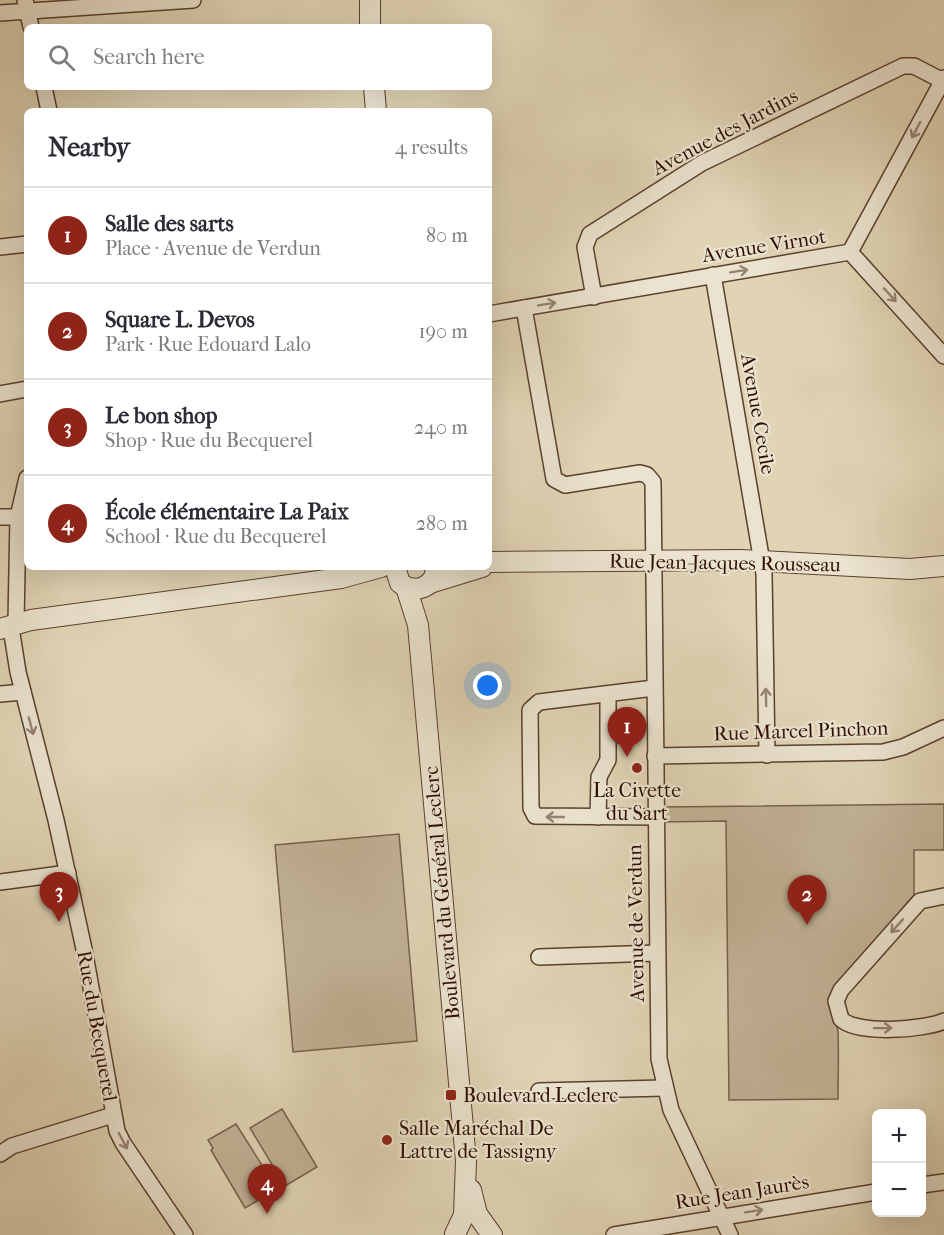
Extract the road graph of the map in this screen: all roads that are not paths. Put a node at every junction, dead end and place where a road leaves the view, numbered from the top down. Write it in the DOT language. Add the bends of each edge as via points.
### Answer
graph roads {
  1 [pos="193,0"];
  2 [pos="370,0"];
  3 [pos="27,6"];
  4 [pos="0,13"];
  5 [pos="30,24"];
  6 [pos="370,24"];
  7 [pos="943,80"];
  8 [pos="45,90"];
  9 [pos="374,90"];
  10 [pos="49,108"];
  11 [pos="376,108"];
  12 [pos="24,244"];
  13 [pos="0,247"];
  14 [pos="850,252"];
  15 [pos="713,275"];
  16 [pos="594,297"];
  17 [pos="524,308"];
  18 [pos="492,313"];
  19 [pos="944,356"];
  20 [pos="24,390"];
  21 [pos="0,394"];
  22 [pos="22,511"];
  23 [pos="0,518"];
  24 [pos="653,561"];
  25 [pos="762,561"];
  26 [pos="495,563"];
  27 [pos="944,566"];
  28 [pos="370,570"];
  29 [pos="468,570"];
  30 [pos="340,578"];
  31 [pos="431,578"];
  32 [pos="401,580"];
  33 [pos="418,625"];
  34 [pos="9,626"];
  35 [pos="654,688"];
  36 [pos="23,692"];
  37 [pos="0,694"];
  38 [pos="608,694"];
  39 [pos="944,728"];
  40 [pos="767,755"];
  41 [pos="655,756"];
  42 [pos="656,816"];
  43 [pos="598,817"];
  44 [pos="68,873"];
  45 [pos="0,882"];
  46 [pos="944,896"];
  47 [pos="657,953"];
  48 [pos="539,957"];
  49 [pos="944,1021"];
  50 [pos="664,1088"];
  51 [pos="539,1091"];
  52 [pos="114,1115"];
  53 [pos="0,1154"];
  54 [pos="465,1161"];
  55 [pos="944,1182"];
  56 [pos="926,1184"];
  57 [pos="872,1193"];
  58 [pos="721,1216"];
  59 [pos="455,1234"];
  60 [pos="185,1235"];
  61 [pos="491,1235"];
  62 [pos="614,1235"];
  63 [pos="729,1235"];
  1 -- 3 [label="street"];
  2 -- 6 [label="street"];
  3 -- 4 [label="street"];
  3 -- 5 [label="street"];
  7 -- 14 [label="street, Avenue Virnot, one-way"];
  7 -- 16 [label="street, Avenue des Jardins" via="914,66 903,66 684,173 590,234 585,247"];
  8 -- 10 [label="street"];
  9 -- 11 [label="street"];
  12 -- 13 [label="street"];
  15 -- 14 [label="street, Avenue Virnot, one-way"];
  14 -- 19 [label="street, one-way"];
  15 -- 16 [label="street, Avenue Virnot"];
  15 -- 25 [label="street, Avenue Cecile"];
  17 -- 16 [label="street, Avenue Virnot, one-way"];
  17 -- 18 [label="street, Avenue Virnot"];
  17 -- 24 [label="street, Avenue de Verdun" via="554,479 565,485 635,474 650,477"];
  20 -- 21 [label="street"];
  22 -- 23 [label="street"];
  22 -- 34 [label="street, Rue du Becquerel"];
  24 -- 25 [label="street, Rue Jean-Jacques Rousseau"];
  24 -- 26 [label="street, Rue Jean-Jacques Rousseau"];
  24 -- 35 [label="street, Avenue de Verdun"];
  25 -- 27 [label="street, Rue Jean-Jacques Rousseau" via="910,569"];
  40 -- 25 [label="street, Avenue Cecile, one-way"];
  28 -- 30 [label="street"];
  29 -- 31 [label="street"];
  30 -- 32 [label="street"];
  30 -- 34 [label="street"];
  31 -- 32 [label="street" via="417,589"];
  31 -- 33 [label="street, Boulevard du Général Leclerc" via="421,602"];
  32 -- 33 [label="street, Boulevard du Général Leclerc"];
  33 -- 54 [label="street, Boulevard du Général Leclerc"];
  34 -- 36 [label="street, Rue du Becquerel"];
  35 -- 38 [label="street"];
  35 -- 41 [label="street, Avenue de Verdun"];
  36 -- 37 [label="street"];
  36 -- 44 [label="street, Rue du Becquerel, one-way"];
  38 -- 43 [label="street" via="608,760 600,777"];
  43 -- 38 [label="street, one-way" via="539,818 532,812 530,710 539,702"];
  39 -- 40 [label="street, Rue Marcel Pinchon" via="890,751"];
  40 -- 41 [label="street, Rue Marcel Pinchon"];
  41 -- 42 [label="street, Avenue de Verdun"];
  42 -- 43 [label="street"];
  42 -- 47 [label="street, Avenue de Verdun"];
  44 -- 45 [label="street"];
  44 -- 52 [label="street, Rue du Becquerel"];
  46 -- 49 [label="street, one-way" via="925,898 916,905 841,990 836,1007 845,1023 858,1028 926,1027"];
  47 -- 48 [label="street"];
  47 -- 50 [label="street, Avenue de Verdun" via="658,1044"];
  50 -- 51 [label="street"];
  50 -- 58 [label="street, Avenue de Verdun" via="679,1131"];
  52 -- 53 [label="street" via="12,1146"];
  52 -- 60 [label="street, Rue du Becquerel, one-way" via="123,1143"];
  54 -- 59 [label="street, Boulevard du Général Leclerc" via="464,1215"];
  54 -- 61 [label="street, Boulevard du Général Leclerc" via="477,1214"];
  55 -- 56 [label="street"];
  58 -- 57 [label="street, Rue Jean Jaurès, one-way"];
  58 -- 62 [label="street, Rue Jean Jaurès"];
  58 -- 63 [label="street, Avenue de Verdun"];
  59 -- 61 [label="street" via="471,1230"];
}
